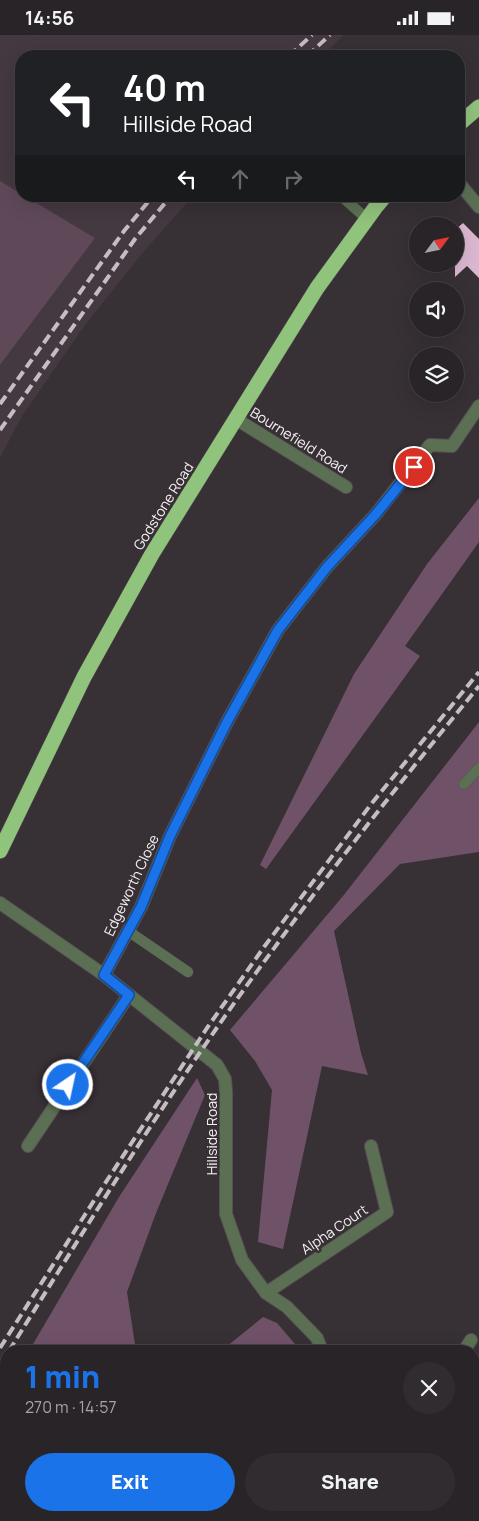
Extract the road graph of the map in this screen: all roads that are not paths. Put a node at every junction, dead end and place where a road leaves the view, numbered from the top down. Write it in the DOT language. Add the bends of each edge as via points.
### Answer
graph roads {
  1 [pos="479,107"];
  2 [pos="465,119"];
  3 [pos="465,190"];
  4 [pos="349,202"];
  5 [pos="380,202"];
  6 [pos="479,207"];
  7 [pos="367,219"];
  8 [pos="479,406"];
  9 [pos="236,419"];
  10 [pos="346,487"];
  11 [pos="479,769"];
  12 [pos="464,784"];
  13 [pos="0,851"];
  14 [pos="0,903"];
  15 [pos="128,931"];
  16 [pos="188,972"];
  17 [pos="104,975"];
  18 [pos="129,995"];
  19 [pos="28,1146"];
  20 [pos="371,1146"];
  21 [pos="266,1293"];
  22 [pos="319,1345"];
  1 -- 2 [label="highway"];
  3 -- 6 [label="street"];
  4 -- 7 [label="lane"];
  5 -- 7 [label="highway, Godstone Road"];
  7 -- 9 [label="highway, Godstone Road" via="318,288"];
  8 -- 15 [label="street, Edgeworth Close" via="452,446 430,445 278,630 170,836"];
  9 -- 10 [label="street, Bournefield Road"];
  9 -- 13 [label="highway, Godstone Road" via="152,554 94,659"];
  11 -- 12 [label="lane"];
  14 -- 17 [label="street, Hillside Road"];
  15 -- 16 [label="lane"];
  15 -- 17 [label="street, Edgeworth Close"];
  17 -- 18 [label="street, Hillside Road"];
  18 -- 19 [label="street"];
  18 -- 21 [label="street, Hillside Road" via="217,1065 225,1079 226,1214 242,1260"];
  20 -- 21 [label="street, Alpha Court" via="387,1212"];
  21 -- 22 [label="street, Hillside Road" via="287,1307"];
}
